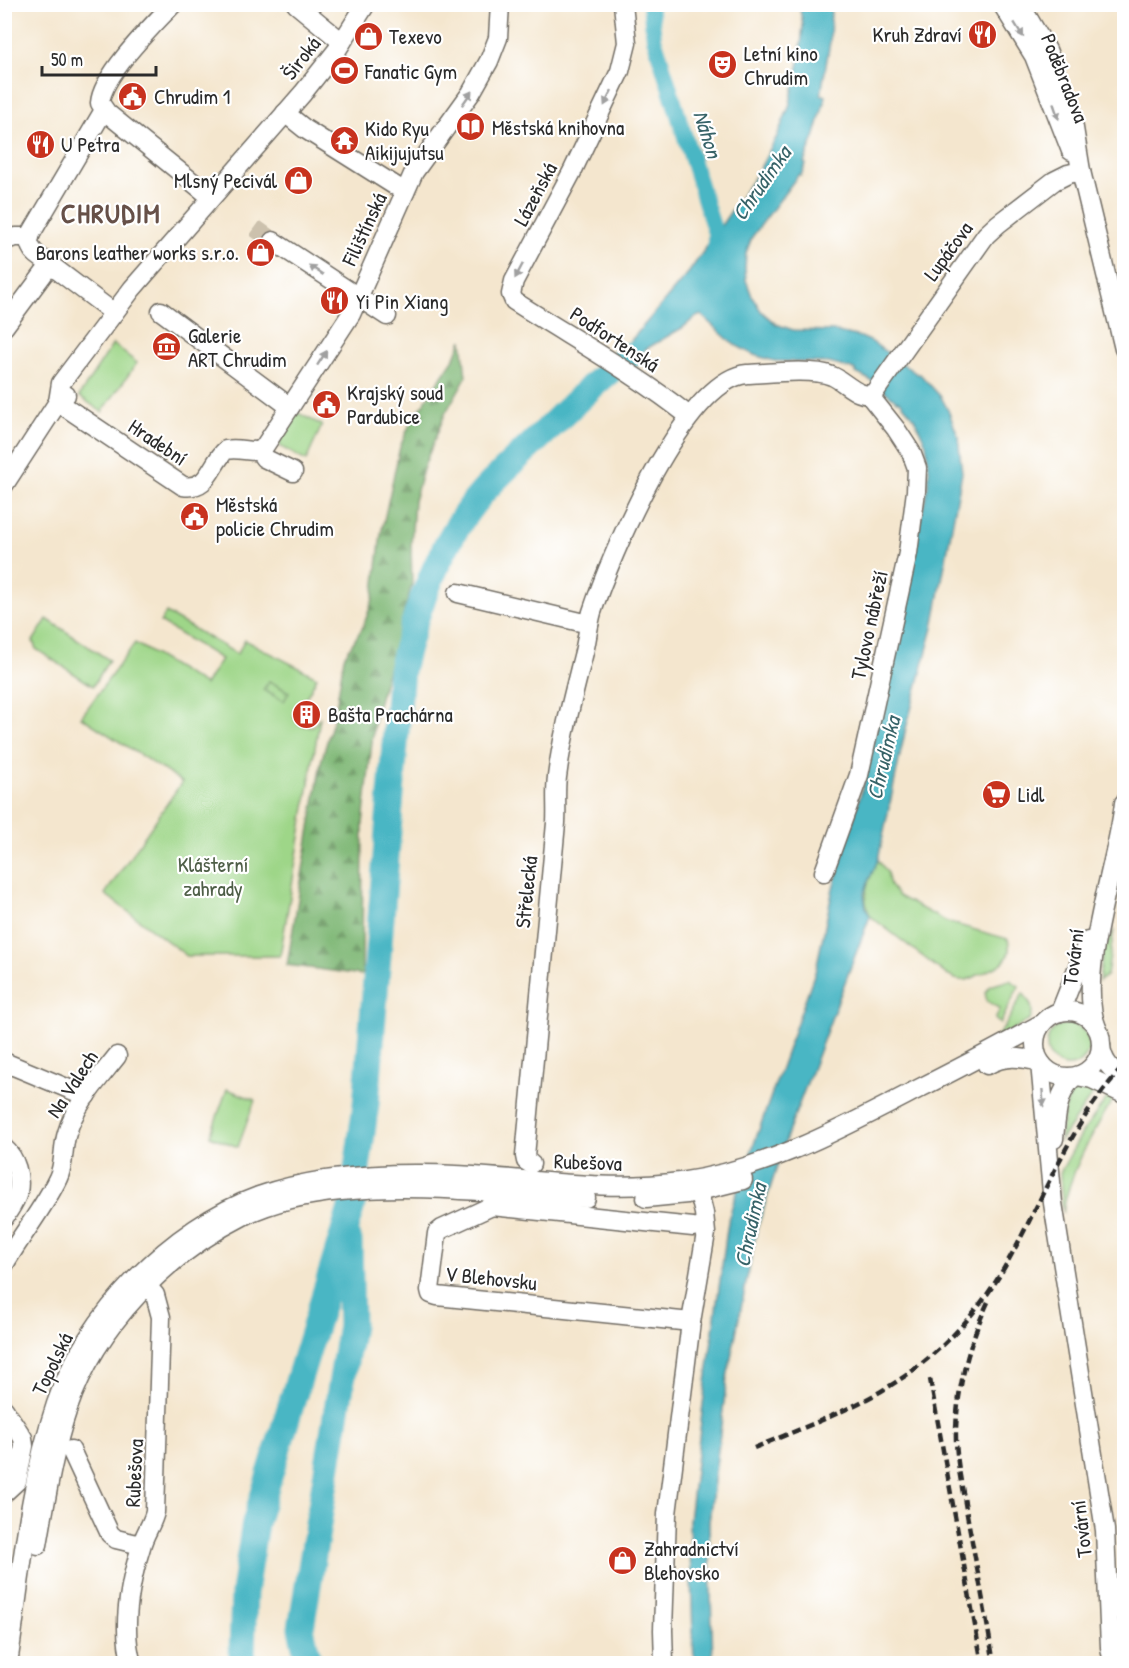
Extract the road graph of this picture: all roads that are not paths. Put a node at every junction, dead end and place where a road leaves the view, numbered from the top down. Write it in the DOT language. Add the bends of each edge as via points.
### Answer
graph roads {
  1 [pos="173,4"];
  2 [pos="296,4"];
  3 [pos="366,4"];
  4 [pos="500,4"];
  5 [pos="623,4"];
  6 [pos="1002,4"];
  7 [pos="1020,4"];
  8 [pos="342,42"];
  9 [pos="104,110"];
  10 [pos="287,111"];
  11 [pos="1081,171"];
  12 [pos="405,192"];
  13 [pos="211,197"];
  14 [pos="30,237"];
  15 [pos="4,240"];
  16 [pos="273,241"];
  17 [pos="50,265"];
  18 [pos="359,298"];
  19 [pos="514,301"];
  20 [pos="161,310"];
  21 [pos="114,313"];
  22 [pos="387,316"];
  23 [pos="4,327"];
  24 [pos="1125,349"];
  25 [pos="747,374"];
  26 [pos="874,391"];
  27 [pos="58,402"];
  28 [pos="290,407"];
  29 [pos="689,416"];
  30 [pos="259,451"];
  31 [pos="293,472"];
  32 [pos="4,485"];
  33 [pos="458,593"];
  34 [pos="589,624"];
  35 [pos="1125,803"];
  36 [pos="824,872"];
  37 [pos="1107,891"];
  38 [pos="1060,1012"];
  39 [pos="1041,1024"];
  40 [pos="1099,1036"];
  41 [pos="117,1056"];
  42 [pos="4,1062"];
  43 [pos="1040,1063"];
  44 [pos="1075,1077"];
  45 [pos="1125,1078"];
  46 [pos="1125,1094"];
  47 [pos="86,1096"];
  48 [pos="4,1148"];
  49 [pos="797,1154"];
  50 [pos="531,1164"];
  51 [pos="1050,1176"];
  52 [pos="697,1185"];
  53 [pos="4,1218"];
  54 [pos="693,1227"];
  55 [pos="4,1265"];
  56 [pos="143,1281"];
  57 [pos="691,1322"];
  58 [pos="4,1410"];
  59 [pos="71,1450"];
  60 [pos="4,1493"];
  61 [pos="141,1545"];
  62 [pos="131,1662"];
  63 [pos="8,1664"];
  64 [pos="19,1664"];
  65 [pos="664,1664"];
  66 [pos="1113,1664"];
  1 -- 9 [label="street" via="143,36 104,89 100,103"];
  2 -- 8 [label="street"];
  3 -- 8 [label="street, Široká"];
  12 -- 4 [label="street, Filištínská, one-way" via="414,172 489,61 498,38"];
  5 -- 19 [label="street, Lázeňská, one-way" via="627,43 616,81 514,281"];
  6 -- 11 [label="street, Poděbradova, one-way" via="1033,53"];
  7 -- 11 [label="street, Poděbradova" via="1060,79 1073,118"];
  8 -- 10 [label="street, Široká"];
  9 -- 13 [label="street"];
  9 -- 14 [label="street"];
  10 -- 12 [label="street" via="305,129"];
  10 -- 13 [label="street, Široká"];
  11 -- 24 [label="street, Poděbradova"];
  11 -- 26 [label="street, Lupáčova" via="1062,176 992,230"];
  12 -- 18 [label="street, Filištínská"];
  13 -- 21 [label="street, Široká"];
  14 -- 15 [label="street"];
  14 -- 17 [label="street" via="32,249"];
  18 -- 16 [label="street, one-way"];
  17 -- 21 [label="street"];
  17 -- 23 [label="street"];
  18 -- 22 [label="street"];
  28 -- 18 [label="street, Filištínská, one-way"];
  19 -- 29 [label="street, Podfortenská" via="637,378"];
  20 -- 28 [label="street"];
  21 -- 27 [label="street, Široká" via="101,330 82,373"];
  25 -- 26 [label="street, Tylovo nábřeží" via="826,374 861,394"];
  25 -- 29 [label="street, Střelecká" via="730,378"];
  26 -- 36 [label="street, Tylovo nábřeží" via="911,452 917,468 916,491 908,553 859,775"];
  27 -- 30 [label="street, Hradební" via="183,486 200,484 226,450"];
  27 -- 32 [label="street, Široká"];
  28 -- 30 [label="street, Filištínská"];
  29 -- 34 [label="street, Střelecká" via="651,477"];
  30 -- 31 [label="street" via="264,458"];
  33 -- 34 [label="street"];
  34 -- 50 [label="street, Střelecká" via="557,777 525,1156"];
  35 -- 37 [label="street, Tovární"];
  37 -- 38 [label="street, Tovární"];
  37 -- 40 [label="street, Tovární" via="1091,985 1091,1010"];
  38 -- 39 [label="street"];
  38 -- 40 [label="street" via="1080,1013 1090,1019"];
  39 -- 43 [label="street" via="1034,1044"];
  39 -- 49 [label="street, Rubešova"];
  40 -- 44 [label="street" via="1100,1052 1095,1064"];
  40 -- 45 [label="street, Tovární" via="1106,1063"];
  41 -- 47 [label="street, Na Valech"];
  42 -- 47 [label="street"];
  43 -- 44 [label="street" via="1056,1075"];
  43 -- 49 [label="street, Rubešova" via="1016,1057 996,1060 882,1121"];
  43 -- 51 [label="street, Tovární, one-way"];
  44 -- 46 [label="street" via="1092,1079"];
  44 -- 51 [label="street, Tovární" via="1065,1087 1059,1106"];
  47 -- 55 [label="street, Na Valech" via="69,1125 60,1174"];
  48 -- 53 [label="street" via="18,1176 18,1193"];
  49 -- 52 [label="street, Rubešova" via="738,1176"];
  51 -- 66 [label="street, Tovární" via="1105,1530"];
  52 -- 56 [label="street, Rubešova" via="632,1198 495,1185 423,1187 395,1181 322,1186 245,1215"];
  52 -- 57 [label="street" via="706,1233"];
  54 -- 57 [label="street, V Blehovsku" via="488,1207 437,1233 430,1290 436,1296"];
  56 -- 61 [label="street, Rubešova" via="160,1308 160,1378 155,1512"];
  56 -- 63 [label="street, Topolská" via="115,1302 88,1338 57,1401 33,1500"];
  56 -- 64 [label="street, Topolská" via="100,1344 69,1407 52,1467"];
  57 -- 65 [label="street" via="666,1523"];
  58 -- 60 [label="street" via="23,1438 24,1446 17,1481"];
  59 -- 61 [label="street" via="110,1534"];
  61 -- 62 [label="street, Rubešova" via="128,1617"];
}
